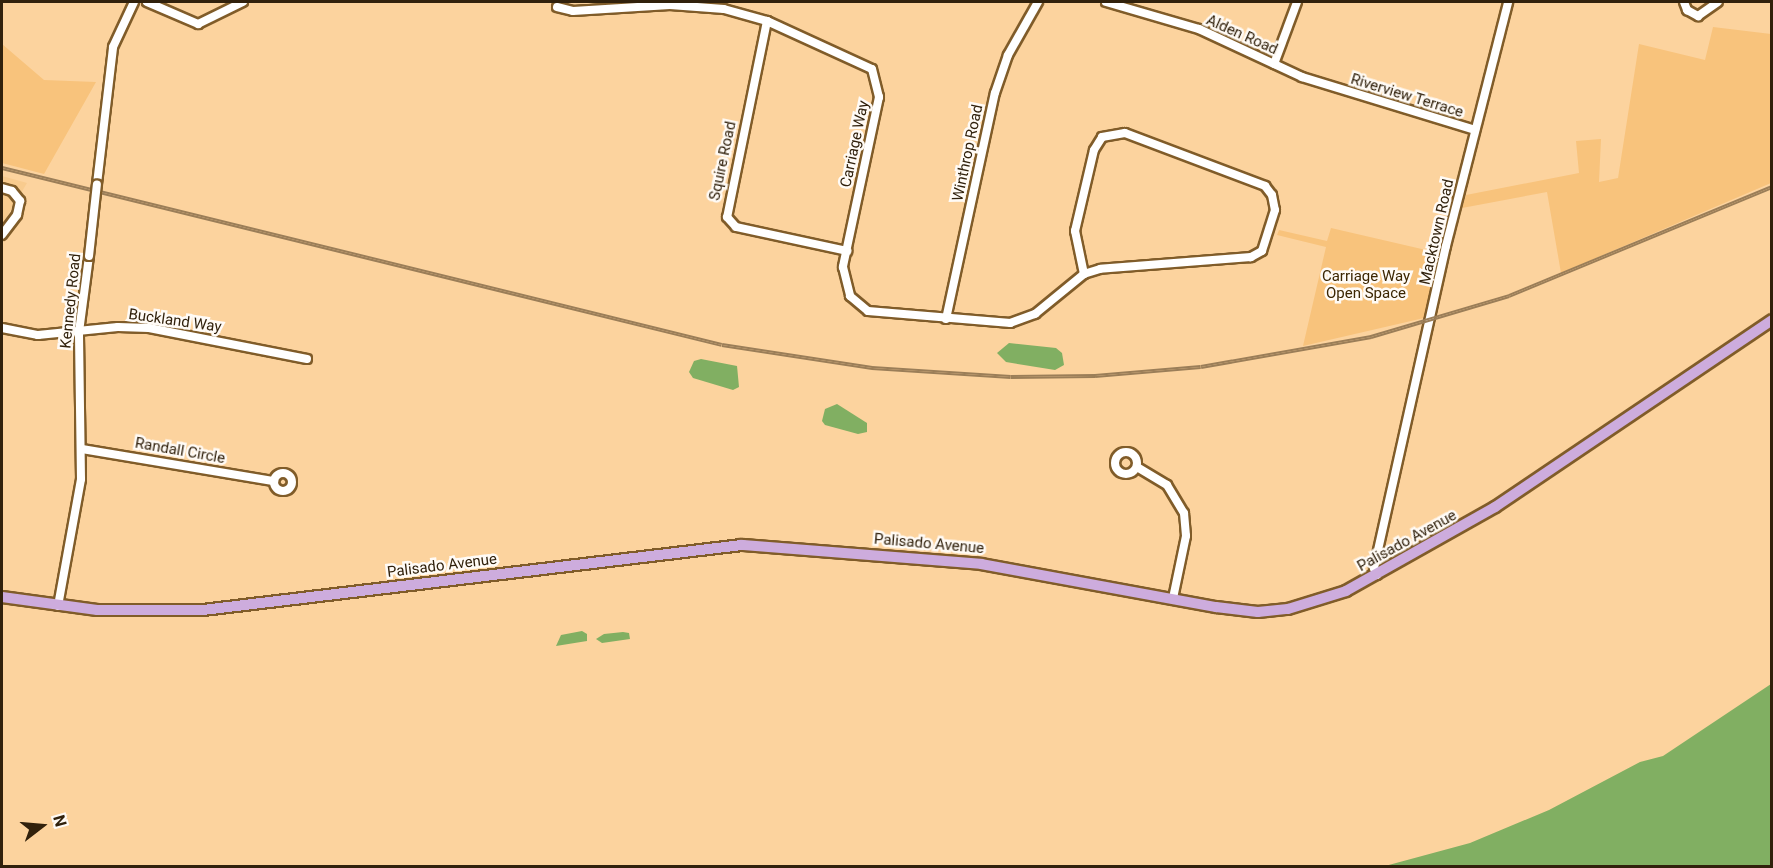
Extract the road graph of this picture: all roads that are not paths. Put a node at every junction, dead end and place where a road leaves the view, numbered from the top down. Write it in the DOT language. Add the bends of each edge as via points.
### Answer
graph roads {
  1 [pos="134,2"];
  2 [pos="147,2"];
  3 [pos="243,2"];
  4 [pos="1038,2"];
  5 [pos="1106,2"];
  6 [pos="1298,2"];
  7 [pos="1508,2"];
  8 [pos="1684,2"];
  9 [pos="1719,2"];
  10 [pos="632,4"];
  11 [pos="556,7"];
  12 [pos="767,21"];
  13 [pos="1274,64"];
  14 [pos="1331,87"];
  15 [pos="1475,130"];
  16 [pos="2,188"];
  17 [pos="2,235"];
  18 [pos="847,251"];
  19 [pos="1084,274"];
  20 [pos="946,319"];
  21 [pos="1772,320"];
  22 [pos="2,328"];
  23 [pos="79,332"];
  24 [pos="307,359"];
  25 [pos="82,449"];
  26 [pos="1137,467"];
  27 [pos="274,481"];
  28 [pos="1377,575"];
  29 [pos="2,597"];
  30 [pos="1173,598"];
  31 [pos="58,606"];
  1 -- 23 [label="street, Kennedy Road, bridge" via="113,47"];
  2 -- 3 [label="street" via="198,24"];
  4 -- 20 [label="street, Winthrop Road" via="1008,55 995,93"];
  5 -- 13 [label="street, Alden Road" via="1199,29"];
  6 -- 13 [label="street"];
  7 -- 15 [label="street, Macktown Road"];
  8 -- 9 [label="street" via="1687,10 1698,16"];
  10 -- 11 [label="street, Carriage Way" via="573,11"];
  10 -- 12 [label="street, Carriage Way" via="706,7"];
  12 -- 18 [label="street, Carriage Way" via="862,62 876,76 879,96"];
  12 -- 18 [label="street, Squire Road" via="726,213 736,227"];
  13 -- 14 [label="street, Alden Road"];
  14 -- 15 [label="street, Riverview Terrace"];
  15 -- 28 [label="street, Macktown Road" via="1376,557"];
  16 -- 17 [label="street" via="12,191 20,201 17,215"];
  18 -- 20 [label="street, Carriage Way" via="843,267 846,289 861,308 878,315"];
  19 -- 19 [label="street, Carriage Way" via="1257,255 1268,239 1275,210 1272,195 1265,186 1225,170 1125,133 1109,134 1097,142 1094,150 1076,231"];
  19 -- 20 [label="street, Carriage Way" via="1023,319 1010,323"];
  21 -- 28 [label="main road, Palisado Avenue" via="1556,469"];
  22 -- 23 [label="street, Buckland Way" via="38,335"];
  23 -- 24 [label="street, Buckland Way" via="149,328"];
  23 -- 25 [label="street, Kennedy Road"];
  25 -- 27 [label="street, Randall Circle"];
  25 -- 31 [label="street, Kennedy Road"];
  26 -- 30 [label="street" via="1167,484 1184,513 1186,536"];
  28 -- 30 [label="main road, Palisado Avenue" via="1335,597 1273,611 1236,610"];
  29 -- 31 [label="main road, Palisado Avenue"];
  30 -- 31 [label="main road, Palisado Avenue" via="981,564 734,545 220,609 119,611"];
}
